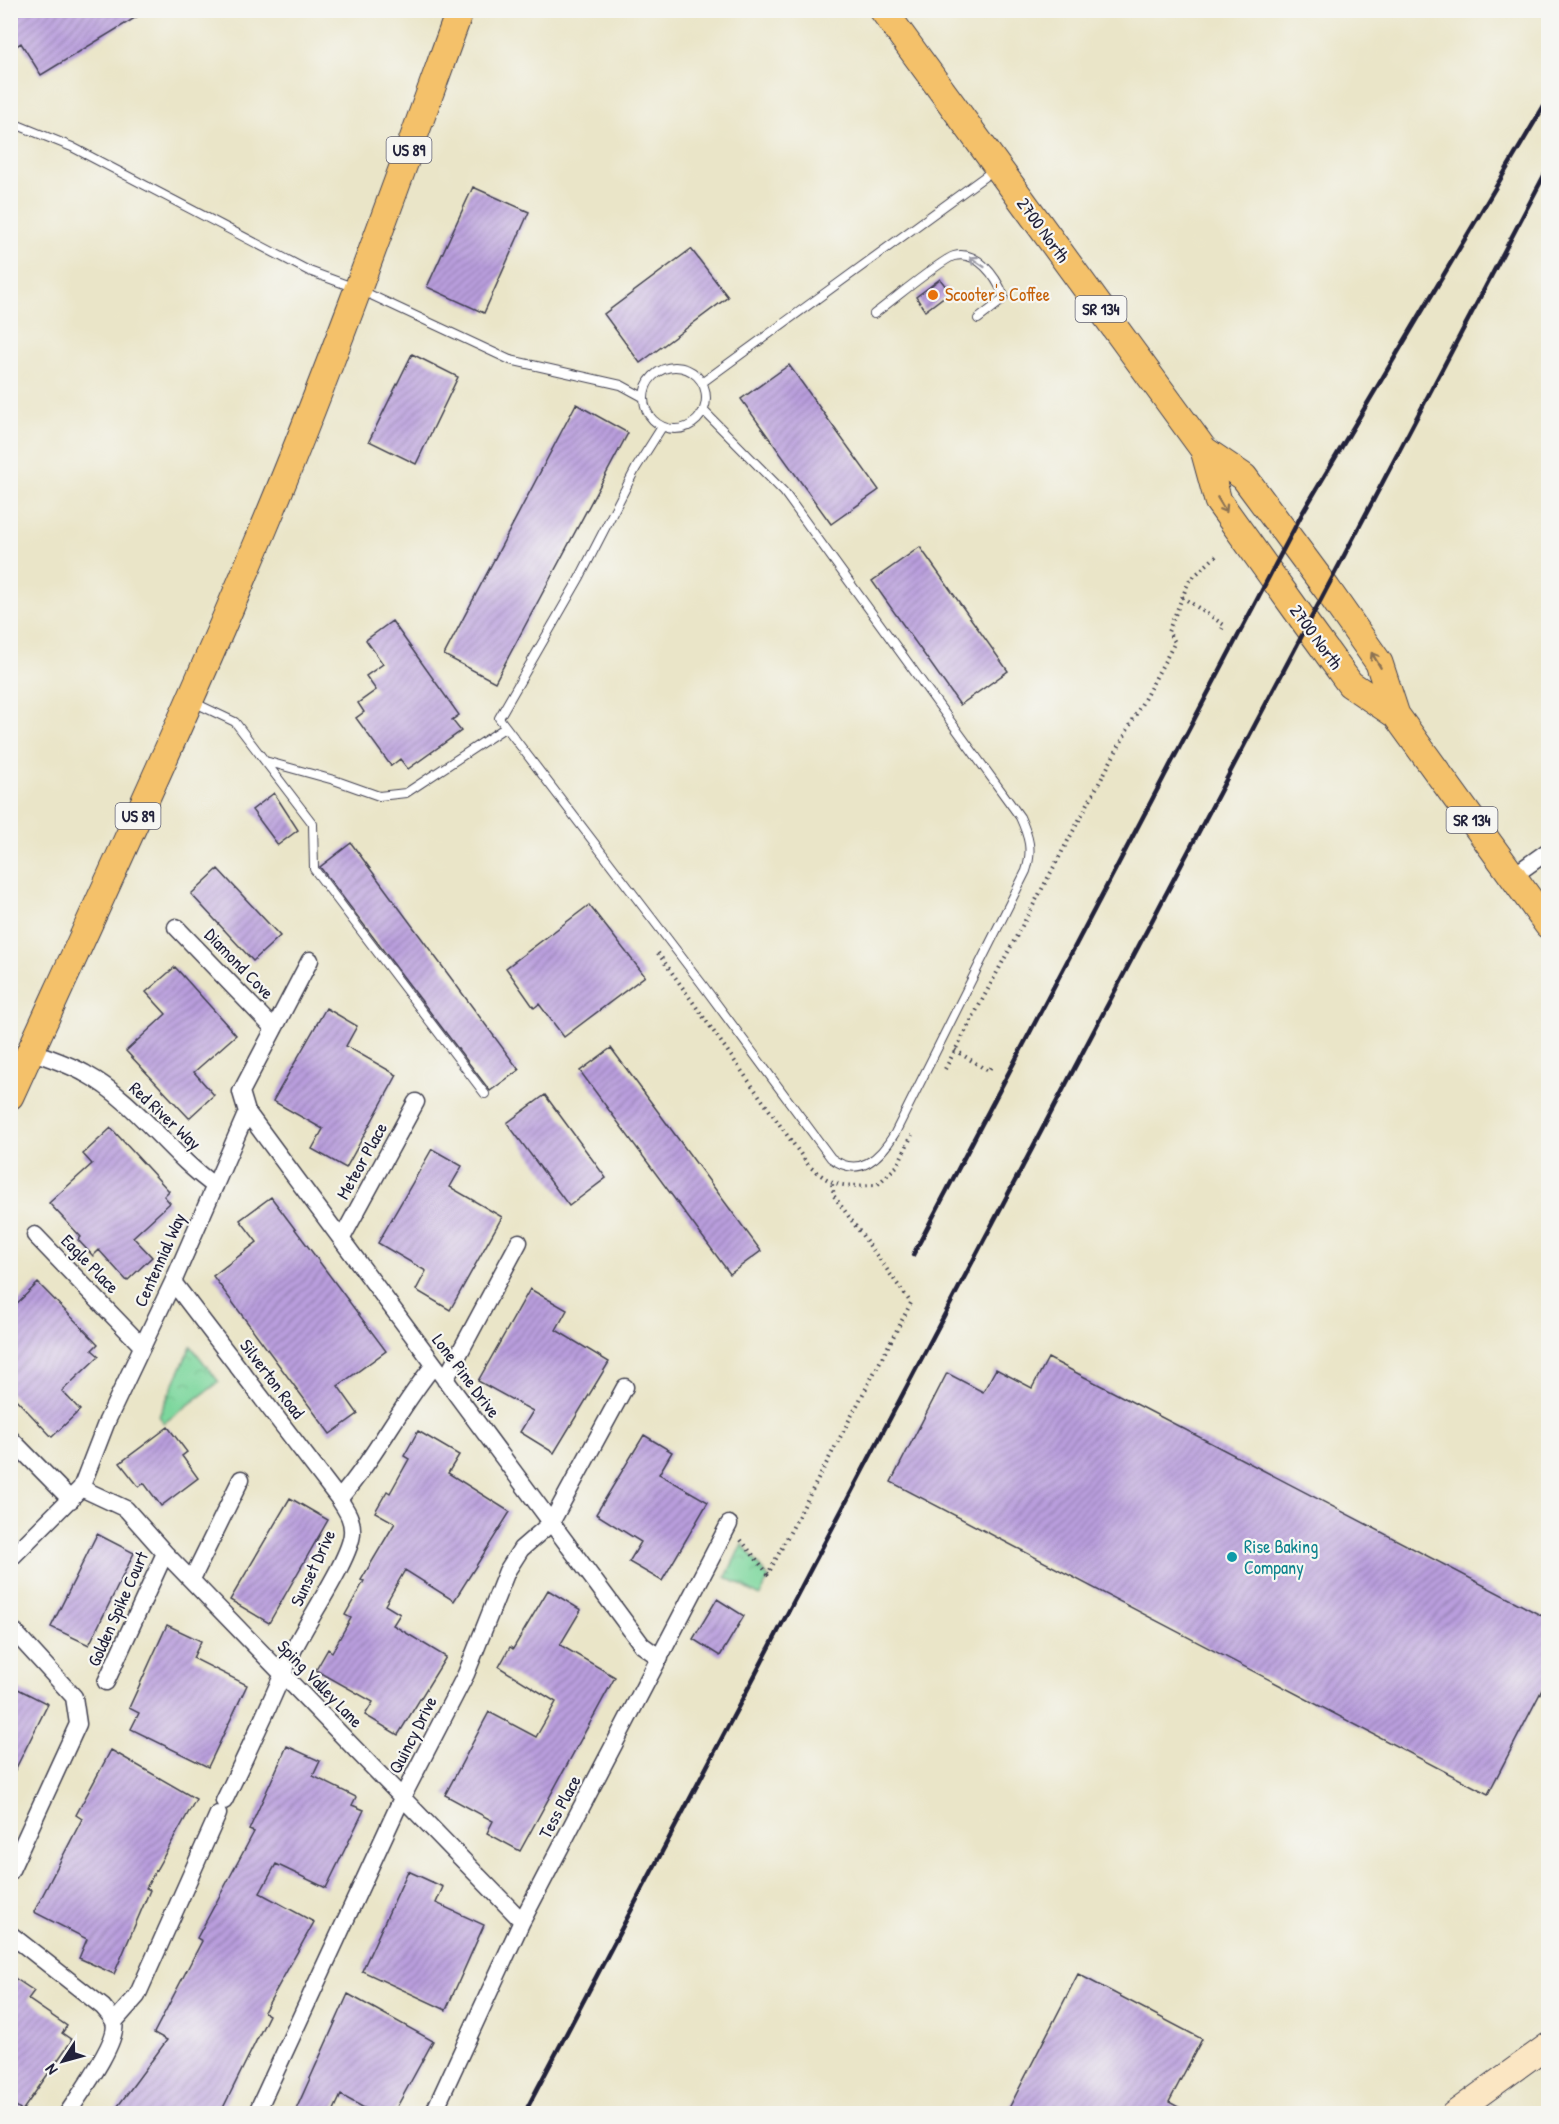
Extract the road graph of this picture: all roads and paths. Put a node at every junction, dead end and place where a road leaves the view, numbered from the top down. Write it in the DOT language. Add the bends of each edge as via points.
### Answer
graph roads {
  1 [pos="460,10"];
  2 [pos="883,10"];
  3 [pos="10,122"];
  4 [pos="998,167"];
  5 [pos="358,289"];
  6 [pos="874,314"];
  7 [pos="978,320"];
  8 [pos="703,382"];
  9 [pos="643,397"];
  10 [pos="704,411"];
  11 [pos="662,427"];
  12 [pos="1204,450"];
  13 [pos="1216,556"];
  14 [pos="1182,597"];
  15 [pos="1222,629"];
  16 [pos="190,701"];
  17 [pos="1396,715"];
  18 [pos="506,727"];
  19 [pos="265,761"];
  20 [pos="1548,851"];
  21 [pos="1513,876"];
  22 [pos="1548,925"];
  23 [pos="176,927"];
  24 [pos="653,946"];
  25 [pos="310,960"];
  26 [pos="274,1029"];
  27 [pos="955,1050"];
  28 [pos="31,1052"];
  29 [pos="993,1064"];
  30 [pos="941,1077"];
  31 [pos="485,1094"];
  32 [pos="10,1096"];
  33 [pos="416,1102"];
  34 [pos="247,1112"];
  35 [pos="916,1127"];
  36 [pos="832,1184"];
  37 [pos="215,1186"];
  38 [pos="35,1235"];
  39 [pos="342,1238"];
  40 [pos="519,1242"];
  41 [pos="173,1282"];
  42 [pos="142,1346"];
  43 [pos="434,1365"];
  44 [pos="445,1380"];
  45 [pos="625,1387"];
  46 [pos="10,1438"];
  47 [pos="241,1479"];
  48 [pos="76,1494"];
  49 [pos="339,1499"];
  50 [pos="551,1522"];
  51 [pos="729,1524"];
  52 [pos="165,1553"];
  53 [pos="10,1559"];
  54 [pos="192,1579"];
  55 [pos="10,1627"];
  56 [pos="660,1658"];
  57 [pos="285,1675"];
  58 [pos="106,1682"];
  59 [pos="402,1798"];
  60 [pos="10,1872"];
  61 [pos="522,1921"];
  62 [pos="10,1934"];
  63 [pos="114,2022"];
  64 [pos="1548,2045"];
  65 [pos="67,2114"];
  66 [pos="256,2114"];
  67 [pos="433,2114"];
  68 [pos="1453,2114"];
  1 -- 5 [label="main road, US 89"];
  2 -- 4 [label="main road, 2700 North / SR 134"];
  3 -- 5 [label="lane" via="72,147 309,271"];
  4 -- 8 [label="lane"];
  4 -- 12 [label="main road, 2700 North / SR 134"];
  5 -- 9 [label="lane" via="510,360 621,385"];
  5 -- 16 [label="main road, US 89" via="262,533"];
  7 -- 6 [label="lane, one-way" via="1004,296 983,264 970,256 953,256"];
  8 -- 9 [label="lane" via="684,368 662,369 645,386"];
  8 -- 10 [label="lane" via="707,402"];
  9 -- 11 [label="lane" via="652,420"];
  10 -- 11 [label="lane" via="687,428"];
  10 -- 18 [label="lane" via="784,492 1020,817 1029,839 1026,871 895,1133 880,1155 855,1167 838,1164 831,1158"];
  11 -- 18 [label="lane" via="499,718"];
  17 -- 12 [label="main road, 2700 North / SR 134, one-way" via="1379,663 1327,589 1244,477"];
  12 -- 17 [label="main road, 2700 North / SR 134, one-way" via="1218,501 1307,625 1350,684"];
  13 -- 14 [label="path" via="1189,581"];
  14 -- 15 [label="path" via="1224,625"];
  14 -- 27 [label="path" via="1168,632 1175,642"];
  16 -- 19 [label="lane" via="235,722"];
  16 -- 28 [label="main road, US 89"];
  17 -- 21 [label="main road, 2700 North / SR 134"];
  18 -- 19 [label="lane" via="406,793 379,795"];
  19 -- 31 [label="lane" via="313,824 314,870"];
  20 -- 21 [label="street"];
  21 -- 22 [label="main road, 2700 North / SR 134"];
  23 -- 26 [label="street, Diamond Cove"];
  24 -- 36 [label="path" via="809,1166"];
  25 -- 26 [label="street, Centennial Way"];
  26 -- 34 [label="street, Centennial Way" via="241,1092"];
  27 -- 29 [label="path" via="988,1071"];
  27 -- 30 [label="path"];
  28 -- 32 [label="main road, US 89"];
  28 -- 37 [label="street, Red River Way" via="88,1074"];
  33 -- 39 [label="street, Meteor Place"];
  34 -- 37 [label="street, Centennial Way"];
  34 -- 39 [label="street, Lone Pine Drive"];
  35 -- 36 [label="path" via="897,1166 877,1185"];
  36 -- 51 [label="path" via="834,1196 911,1302 768,1574"];
  37 -- 41 [label="street, Centennial Way"];
  38 -- 42 [label="street, Eagle Place"];
  39 -- 43 [label="street, Lone Pine Drive"];
  40 -- 44 [label="street"];
  41 -- 42 [label="street, Centennial Way"];
  41 -- 49 [label="street, Silverton Road"];
  42 -- 48 [label="street, Centennial Way"];
  43 -- 44 [label="street, Lone Pine Drive"];
  43 -- 49 [label="street" via="411,1393 362,1473"];
  44 -- 50 [label="street, Lone Pine Drive"];
  45 -- 50 [label="street, Quincy Drive"];
  46 -- 48 [label="street"];
  47 -- 54 [label="street"];
  48 -- 52 [label="street, Sping Valley Lane" via="126,1509"];
  48 -- 53 [label="street, Centennial Way"];
  49 -- 57 [label="street, Sunset Drive" via="351,1519 352,1535 293,1651"];
  50 -- 56 [label="street, Lone Pine Drive" via="642,1645"];
  50 -- 59 [label="street, Quincy Drive" via="521,1549 507,1571 466,1674"];
  51 -- 56 [label="street, Tess Place"];
  52 -- 54 [label="street, Sping Valley Lane"];
  52 -- 58 [label="street, Golden Spike Court"];
  54 -- 57 [label="street, Sping Valley Lane"];
  55 -- 60 [label="street" via="74,1697 78,1724"];
  56 -- 61 [label="street, Tess Place"];
  57 -- 59 [label="street, Sping Valley Lane"];
  57 -- 63 [label="street, Sunset Drive" via="137,1996"];
  59 -- 61 [label="street, Sping Valley Lane"];
  59 -- 66 [label="street, Quincy Drive"];
  61 -- 67 [label="street, Tess Place"];
  62 -- 63 [label="street" via="103,2007"];
  63 -- 65 [label="street" via="105,2054"];
  64 -- 68 [label="street"];
}
